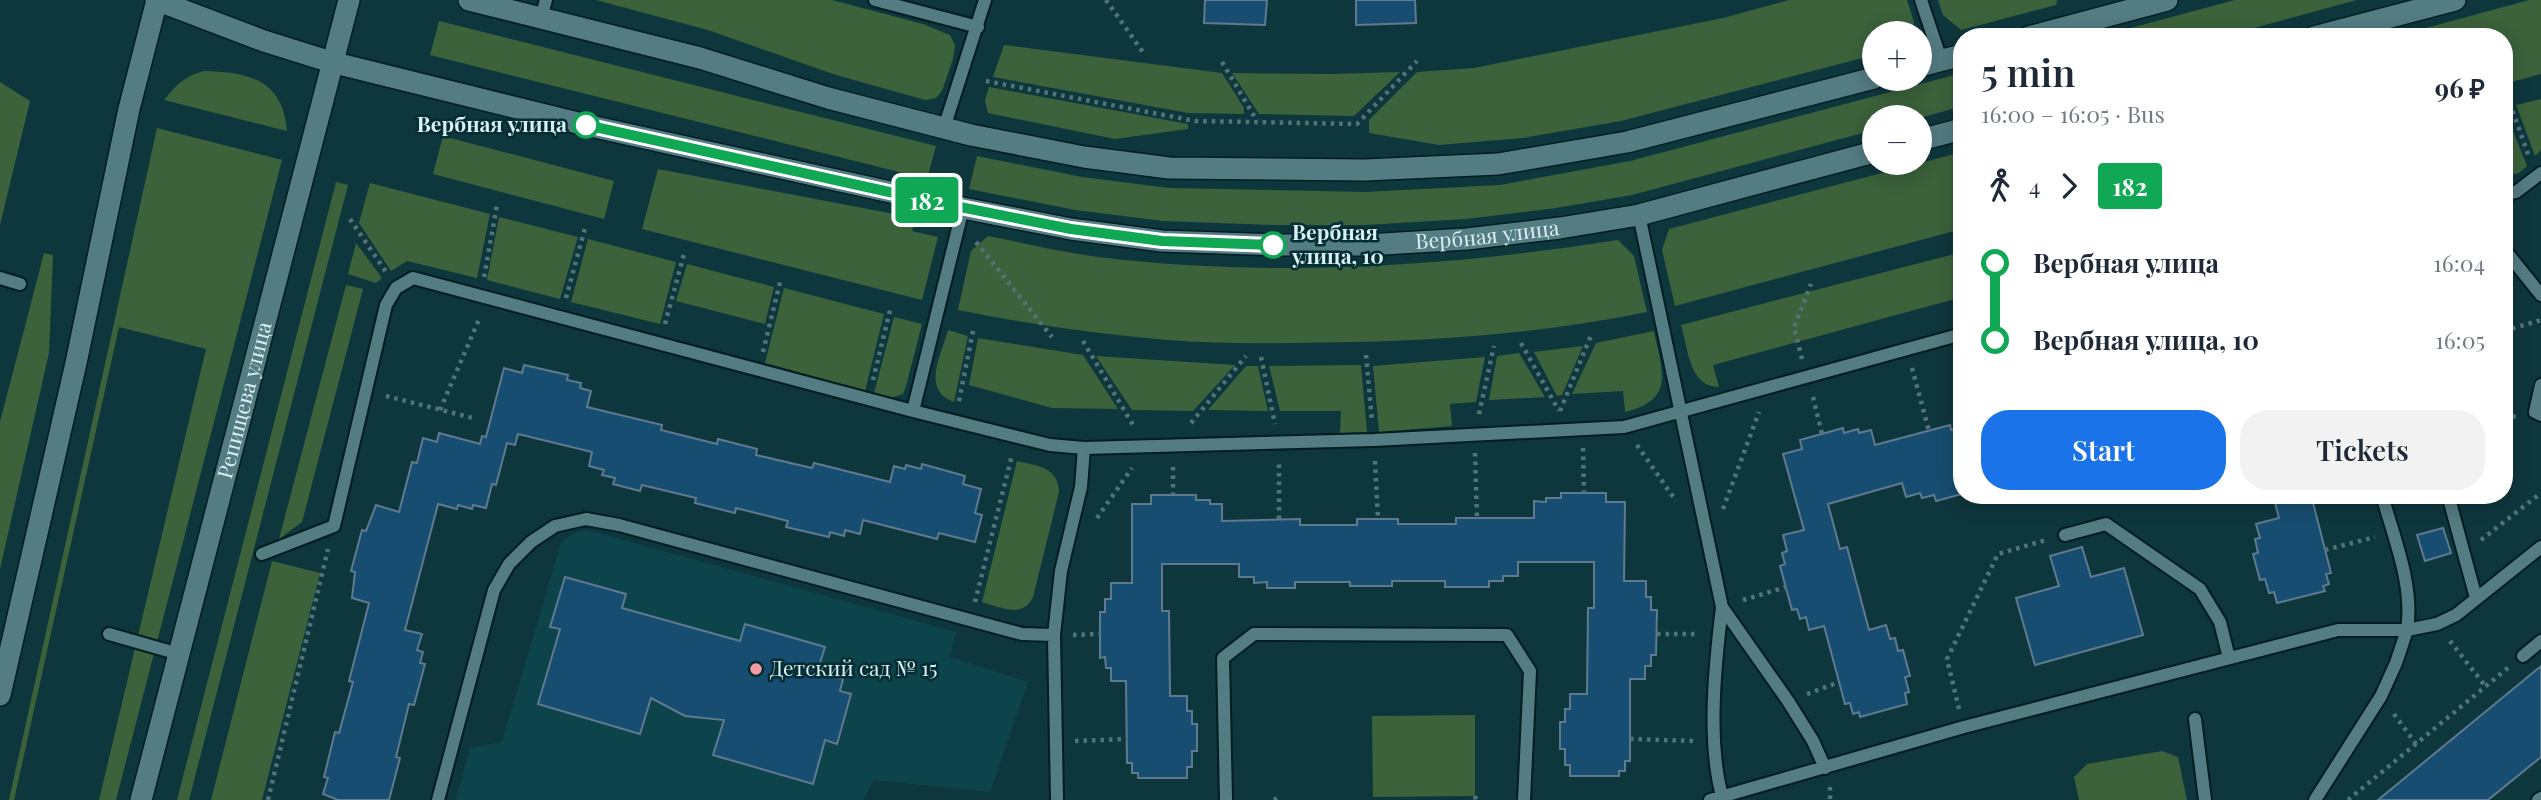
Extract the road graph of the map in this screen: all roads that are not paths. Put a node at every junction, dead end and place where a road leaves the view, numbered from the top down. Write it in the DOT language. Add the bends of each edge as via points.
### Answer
graph roads {
  1 [pos="156,0"];
  2 [pos="349,0"];
  3 [pos="469,0"];
  4 [pos="875,0"];
  5 [pos="985,0"];
  6 [pos="1921,0"];
  7 [pos="2167,0"];
  8 [pos="2455,0"];
  9 [pos="899,3"];
  10 [pos="543,9"];
  11 [pos="978,27"];
  12 [pos="2063,28"];
  13 [pos="2348,28"];
  14 [pos="1953,57"];
  15 [pos="1941,60"];
  16 [pos="331,62"];
  17 [pos="1932,63"];
  18 [pos="1862,81"];
  19 [pos="944,128"];
  20 [pos="1953,131"];
  21 [pos="1932,137"];
  22 [pos="1862,155"];
  23 [pos="2538,175"];
  24 [pos="2513,193"];
  25 [pos="963,208"];
  26 [pos="1639,215"];
  27 [pos="2513,260"];
  28 [pos="0,278"];
  29 [pos="20,284"];
  30 [pos="2541,295"];
  31 [pos="1953,336"];
  32 [pos="2541,385"];
  33 [pos="913,411"];
  34 [pos="1680,413"];
  35 [pos="2541,415"];
  36 [pos="1084,448"];
  37 [pos="2384,504"];
  38 [pos="2450,504"];
  39 [pos="2065,535"];
  40 [pos="2541,547"];
  41 [pos="262,554"];
  42 [pos="2476,598"];
  43 [pos="1722,607"];
  44 [pos="2407,630"];
  45 [pos="109,634"];
  46 [pos="1054,635"];
  47 [pos="2541,642"];
  48 [pos="179,654"];
  49 [pos="2523,656"];
  50 [pos="2229,658"];
  51 [pos="0,695"];
  52 [pos="2195,719"];
  53 [pos="1825,768"];
  54 [pos="1716,798"];
  55 [pos="141,800"];
  56 [pos="438,800"];
  57 [pos="1057,800"];
  58 [pos="1226,800"];
  59 [pos="1524,800"];
  60 [pos="2205,800"];
  61 [pos="2315,800"];
  1 -- 16 [label="main road, Вербная улица"];
  1 -- 51 [label="main road"];
  2 -- 16 [label="main road, Репищева улица"];
  3 -- 10 [label="main road"];
  4 -- 9 [label="lane"];
  5 -- 11 [label="lane"];
  6 -- 15 [label="lane"];
  7 -- 12 [label="main road"];
  8 -- 13 [label="main road"];
  9 -- 11 [label="lane"];
  10 -- 19 [label="main road" via="828,98"];
  11 -- 19 [label="lane"];
  14 -- 15 [label="main road"];
  15 -- 17 [label="main road"];
  16 -- 25 [label="main road, Вербная улица" via="586,125"];
  16 -- 48 [label="main road, Репищева улица"];
  18 -- 19 [label="main road" via="1627,142 1498,164 1365,170 1170,168 1084,157"];
  20 -- 21 [label="main road"];
  22 -- 26 [label="main road, Вербная улица"];
  23 -- 24 [label="lane"];
  25 -- 26 [label="main road, Вербная улица" via="1162,241 1276,245 1467,239"];
  25 -- 33 [label="lane"];
  26 -- 34 [label="lane"];
  27 -- 30 [label="lane"];
  28 -- 29 [label="lane"];
  31 -- 34 [label="lane"];
  32 -- 35 [label="lane" via="2535,412"];
  33 -- 36 [label="lane" via="1050,445"];
  33 -- 41 [label="lane" via="413,278 396,288 386,305 334,526"];
  34 -- 36 [label="lane" via="1624,427 1583,431"];
  34 -- 43 [label="lane"];
  36 -- 46 [label="lane"];
  37 -- 44 [label="lane" via="2407,586"];
  38 -- 42 [label="lane"];
  39 -- 50 [label="lane" via="2106,524 2200,589 2220,622"];
  40 -- 42 [label="lane"];
  42 -- 44 [label="lane" via="2437,624"];
  43 -- 53 [label="lane" via="1788,701"];
  43 -- 54 [label="lane" via="1713,741"];
  44 -- 50 [label="lane" via="2338,630"];
  44 -- 61 [label="lane" via="2381,696"];
  45 -- 48 [label="lane"];
  46 -- 56 [label="lane" via="1022,634 619,525 586,519 555,526 509,564 494,590"];
  46 -- 57 [label="lane"];
  47 -- 49 [label="lane"];
  48 -- 55 [label="main road, Репищева улица"];
  50 -- 53 [label="lane"];
  52 -- 60 [label="lane"];
  53 -- 54 [label="lane"];
  58 -- 59 [label="lane" via="1223,658 1254,634 1507,635 1530,671"];
}
